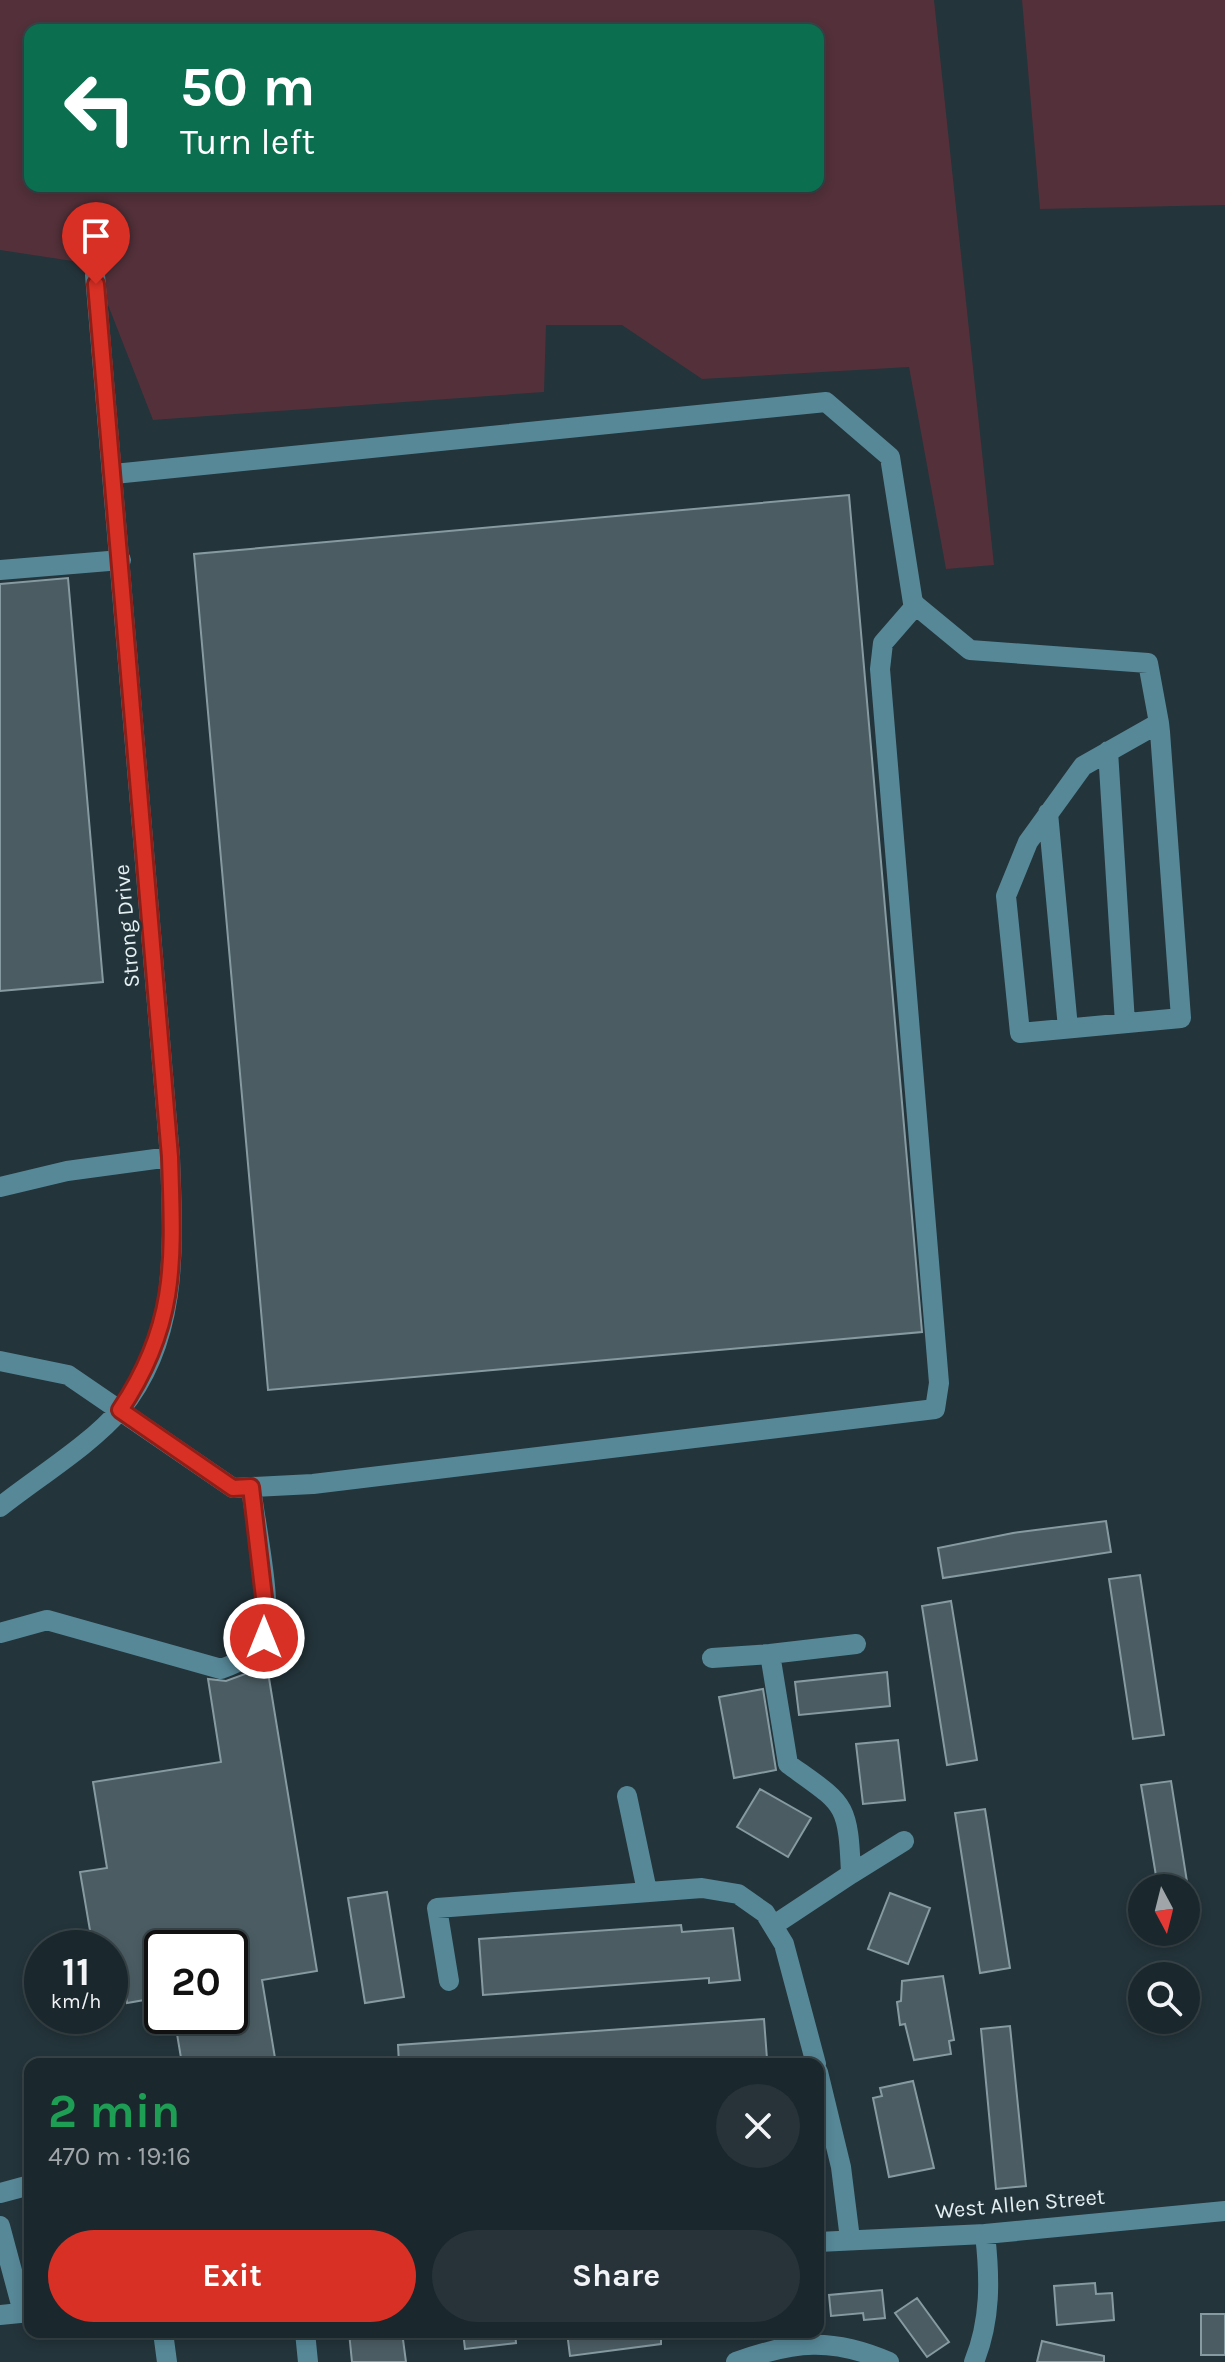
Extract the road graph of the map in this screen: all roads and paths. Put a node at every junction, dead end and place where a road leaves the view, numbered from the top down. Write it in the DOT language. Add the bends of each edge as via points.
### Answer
graph roads {
  1 [pos="95,275"];
  2 [pos="114,474"];
  3 [pos="121,560"];
  4 [pos="0,570"];
  5 [pos="916,605"];
  6 [pos="1159,723"];
  7 [pos="1108,751"];
  8 [pos="1048,813"];
  9 [pos="1125,1023"];
  10 [pos="1068,1028"];
  11 [pos="170,1157"];
  12 [pos="0,1187"];
  13 [pos="0,1361"];
  14 [pos="120,1410"];
  15 [pos="251,1487"];
  16 [pos="0,1507"];
  17 [pos="0,1633"];
  18 [pos="856,1644"];
  19 [pos="770,1654"];
  20 [pos="712,1658"];
  21 [pos="627,1796"];
  22 [pos="904,1841"];
  23 [pos="851,1874"];
  24 [pos="647,1891"];
  25 [pos="774,1925"];
  26 [pos="449,1981"];
  27 [pos="814,2058"];
  28 [pos="824,2097"];
  29 [pos="24,2187"];
  30 [pos="0,2193"];
  31 [pos="1225,2211"];
  32 [pos="0,2226"];
  33 [pos="985,2234"];
  34 [pos="850,2239"];
  35 [pos="824,2241"];
  36 [pos="24,2305"];
  37 [pos="24,2312"];
  38 [pos="0,2315"];
  39 [pos="164,2338"];
  40 [pos="306,2338"];
  41 [pos="167,2362"];
  42 [pos="308,2362"];
  43 [pos="736,2362"];
  44 [pos="889,2362"];
  45 [pos="974,2362"];
  1 -- 2 [label="street, Strong Drive"];
  2 -- 3 [label="street, Strong Drive"];
  2 -- 5 [label="street" via="826,402 890,457"];
  3 -- 4 [label="street"];
  3 -- 11 [label="street, Strong Drive"];
  5 -- 6 [label="street" via="970,650 1148,663"];
  5 -- 15 [label="street" via="883,643 880,669 939,1383 935,1409 313,1484"];
  6 -- 7 [label="street"];
  6 -- 9 [label="street" via="1181,1018"];
  7 -- 8 [label="street" via="1083,766"];
  7 -- 9 [label="street"];
  8 -- 10 [label="street"];
  8 -- 10 [label="street" via="1028,842 1006,896 1020,1033"];
  9 -- 10 [label="street"];
  11 -- 12 [label="street" via="67,1171"];
  11 -- 14 [label="street, Strong Drive" via="172,1277 167,1311 141,1378"];
  13 -- 14 [label="street" via="68,1375"];
  14 -- 15 [label="street" via="233,1488"];
  14 -- 16 [label="street, Strong Drive"];
  15 -- 17 [label="street" via="264,1638 246,1659 221,1669 47,1620"];
  18 -- 19 [label="street"];
  19 -- 20 [label="street"];
  19 -- 23 [label="street" via="788,1764 839,1801 849,1829"];
  21 -- 24 [label="street"];
  22 -- 23 [label="street"];
  23 -- 25 [label="street"];
  24 -- 25 [label="street" via="722,1890 753,1903"];
  24 -- 26 [label="street" via="437,1908"];
  25 -- 27 [label="street" via="784,1944"];
  28 -- 34 [label="street" via="841,2167"];
  29 -- 30 [label="street"];
  31 -- 33 [label="street, West Allen Street"];
  32 -- 36 [label="street"];
  33 -- 34 [label="street, West Allen Street"];
  33 -- 45 [label="street" via="988,2304"];
  34 -- 35 [label="street, West Allen Street"];
  37 -- 38 [label="street"];
  39 -- 41 [label="street"];
  40 -- 42 [label="street"];
  43 -- 44 [label="street" via="772,2349 837,2344"];
}
